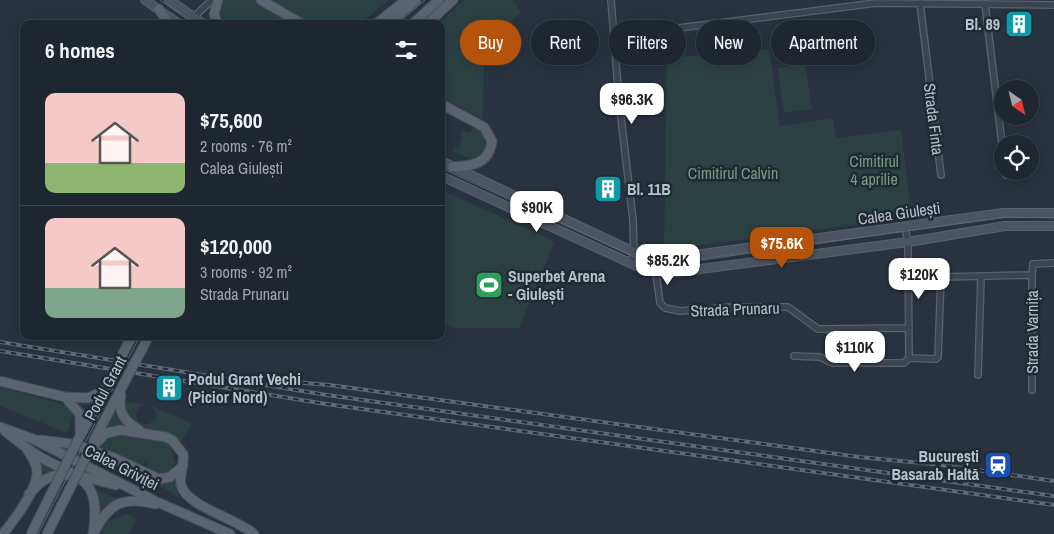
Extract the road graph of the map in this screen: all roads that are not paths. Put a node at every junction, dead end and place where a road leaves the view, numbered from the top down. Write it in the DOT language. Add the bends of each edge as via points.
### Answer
graph roads {
  1 [pos="145,0"];
  2 [pos="169,0"];
  3 [pos="212,0"];
  4 [pos="218,0"];
  5 [pos="260,0"];
  6 [pos="406,0"];
  7 [pos="416,0"];
  8 [pos="439,0"];
  9 [pos="453,0"];
  10 [pos="611,0"];
  11 [pos="876,2"];
  12 [pos="920,3"];
  13 [pos="985,4"];
  14 [pos="1054,5"];
  15 [pos="159,9"];
  16 [pos="194,17"];
  17 [pos="166,20"];
  18 [pos="174,20"];
  19 [pos="198,20"];
  20 [pos="216,20"];
  21 [pos="295,20"];
  22 [pos="381,20"];
  23 [pos="393,20"];
  24 [pos="416,20"];
  25 [pos="431,20"];
  26 [pos="613,20"];
  27 [pos="686,27"];
  28 [pos="618,65"];
  29 [pos="445,106"];
  30 [pos="1001,135"];
  31 [pos="445,163"];
  32 [pos="452,167"];
  33 [pos="941,175"];
  34 [pos="445,178"];
  35 [pos="1054,213"];
  36 [pos="1054,226"];
  37 [pos="905,227"];
  38 [pos="908,242"];
  39 [pos="634,252"];
  40 [pos="654,259"];
  41 [pos="628,262"];
  42 [pos="1054,263"];
  43 [pos="656,272"];
  44 [pos="1032,275"];
  45 [pos="981,276"];
  46 [pos="909,328"];
  47 [pos="130,340"];
  48 [pos="147,340"];
  49 [pos="794,356"];
  50 [pos="909,358"];
  51 [pos="978,375"];
  52 [pos="0,381"];
  53 [pos="122,387"];
  54 [pos="1032,390"];
  55 [pos="104,391"];
  56 [pos="65,398"];
  57 [pos="0,425"];
  58 [pos="144,433"];
  59 [pos="28,437"];
  60 [pos="78,440"];
  61 [pos="26,448"];
  62 [pos="90,449"];
  63 [pos="183,466"];
  64 [pos="80,476"];
  65 [pos="132,489"];
  66 [pos="29,494"];
  67 [pos="170,508"];
  68 [pos="3,534"];
  69 [pos="31,534"];
  70 [pos="47,534"];
  71 [pos="93,534"];
  72 [pos="230,534"];
  73 [pos="254,534"];
  1 -- 15 [label="main road"];
  2 -- 16 [label="main road"];
  3 -- 16 [label="street"];
  4 -- 20 [label="main road" via="214,14"];
  5 -- 21 [label="main road"];
  6 -- 22 [label="main road"];
  7 -- 23 [label="main road"];
  8 -- 24 [label="main road"];
  9 -- 25 [label="main road"];
  10 -- 26 [label="street"];
  11 -- 12 [label="street"];
  11 -- 27 [label="street"];
  12 -- 13 [label="street"];
  12 -- 33 [label="street, Strada Finta"];
  13 -- 14 [label="street"];
  13 -- 30 [label="street"];
  15 -- 17 [label="main road"];
  15 -- 18 [label="main road"];
  16 -- 19 [label="main road"];
  28 -- 39 [label="street"];
  29 -- 32 [label="main road" via="480,124 492,141 489,154 478,164"];
  31 -- 32 [label="main road, Calea Giulești"];
  32 -- 39 [label="main road, Calea Giulești"];
  34 -- 41 [label="main road, Calea Giulești"];
  35 -- 37 [label="main road, Calea Giulești" via="1003,213"];
  36 -- 38 [label="main road, Calea Giulești" via="1006,226"];
  37 -- 38 [label="street"];
  37 -- 40 [label="main road, Calea Giulești" via="716,254"];
  38 -- 43 [label="main road, Calea Giulești" via="670,273"];
  38 -- 46 [label="street"];
  39 -- 40 [label="main road, Calea Giulești"];
  39 -- 41 [label="street" via="633,259"];
  40 -- 43 [label="street, Strada Prunaru"];
  41 -- 43 [label="main road, Calea Giulești"];
  42 -- 44 [label="street" via="1033,264"];
  43 -- 46 [label="street, Strada Prunaru" via="662,306 680,311 788,307 818,329"];
  44 -- 45 [label="street"];
  44 -- 54 [label="street, Strada Varnița"];
  45 -- 50 [label="street" via="941,277 938,357"];
  45 -- 51 [label="street"];
  46 -- 50 [label="street"];
  47 -- 55 [label="main road, Podul Grant, bridge"];
  48 -- 53 [label="main road, Podul Grant, bridge"];
  49 -- 50 [label="street" via="820,357 832,363 904,363"];
  52 -- 56 [label="main road, bridge"];
  53 -- 58 [label="main road" via="120,405 123,418"];
  53 -- 62 [label="main road, Podul Grant"];
  55 -- 56 [label="main road" via="88,398"];
  55 -- 60 [label="main road, Podul Grant"];
  56 -- 60 [label="main road" via="80,414 82,425"];
  57 -- 59 [label="main road, Calea Griviței"];
  57 -- 61 [label="main road"];
  58 -- 62 [label="main road" via="111,431 100,436"];
  58 -- 63 [label="main road" via="172,440 183,454"];
  59 -- 63 [label="main road" via="72,444 112,457 159,479 174,475"];
  59 -- 65 [label="main road, Calea Griviței"];
  60 -- 69 [label="main road, Podul Grant, bridge"];
  61 -- 64 [label="main road"];
  61 -- 66 [label="main road" via="37,471"];
  62 -- 70 [label="main road, Podul Grant, bridge"];
  63 -- 73 [label="main road" via="181,482 188,497"];
  64 -- 65 [label="main road"];
  64 -- 66 [label="main road" via="61,474 50,477"];
  64 -- 71 [label="main road" via="95,500"];
  65 -- 67 [label="main road, Calea Griviței"];
  66 -- 68 [label="main road"];
  67 -- 71 [label="main road" via="131,500 124,502 106,512"];
  67 -- 72 [label="main road, Calea Griviței"];
}
